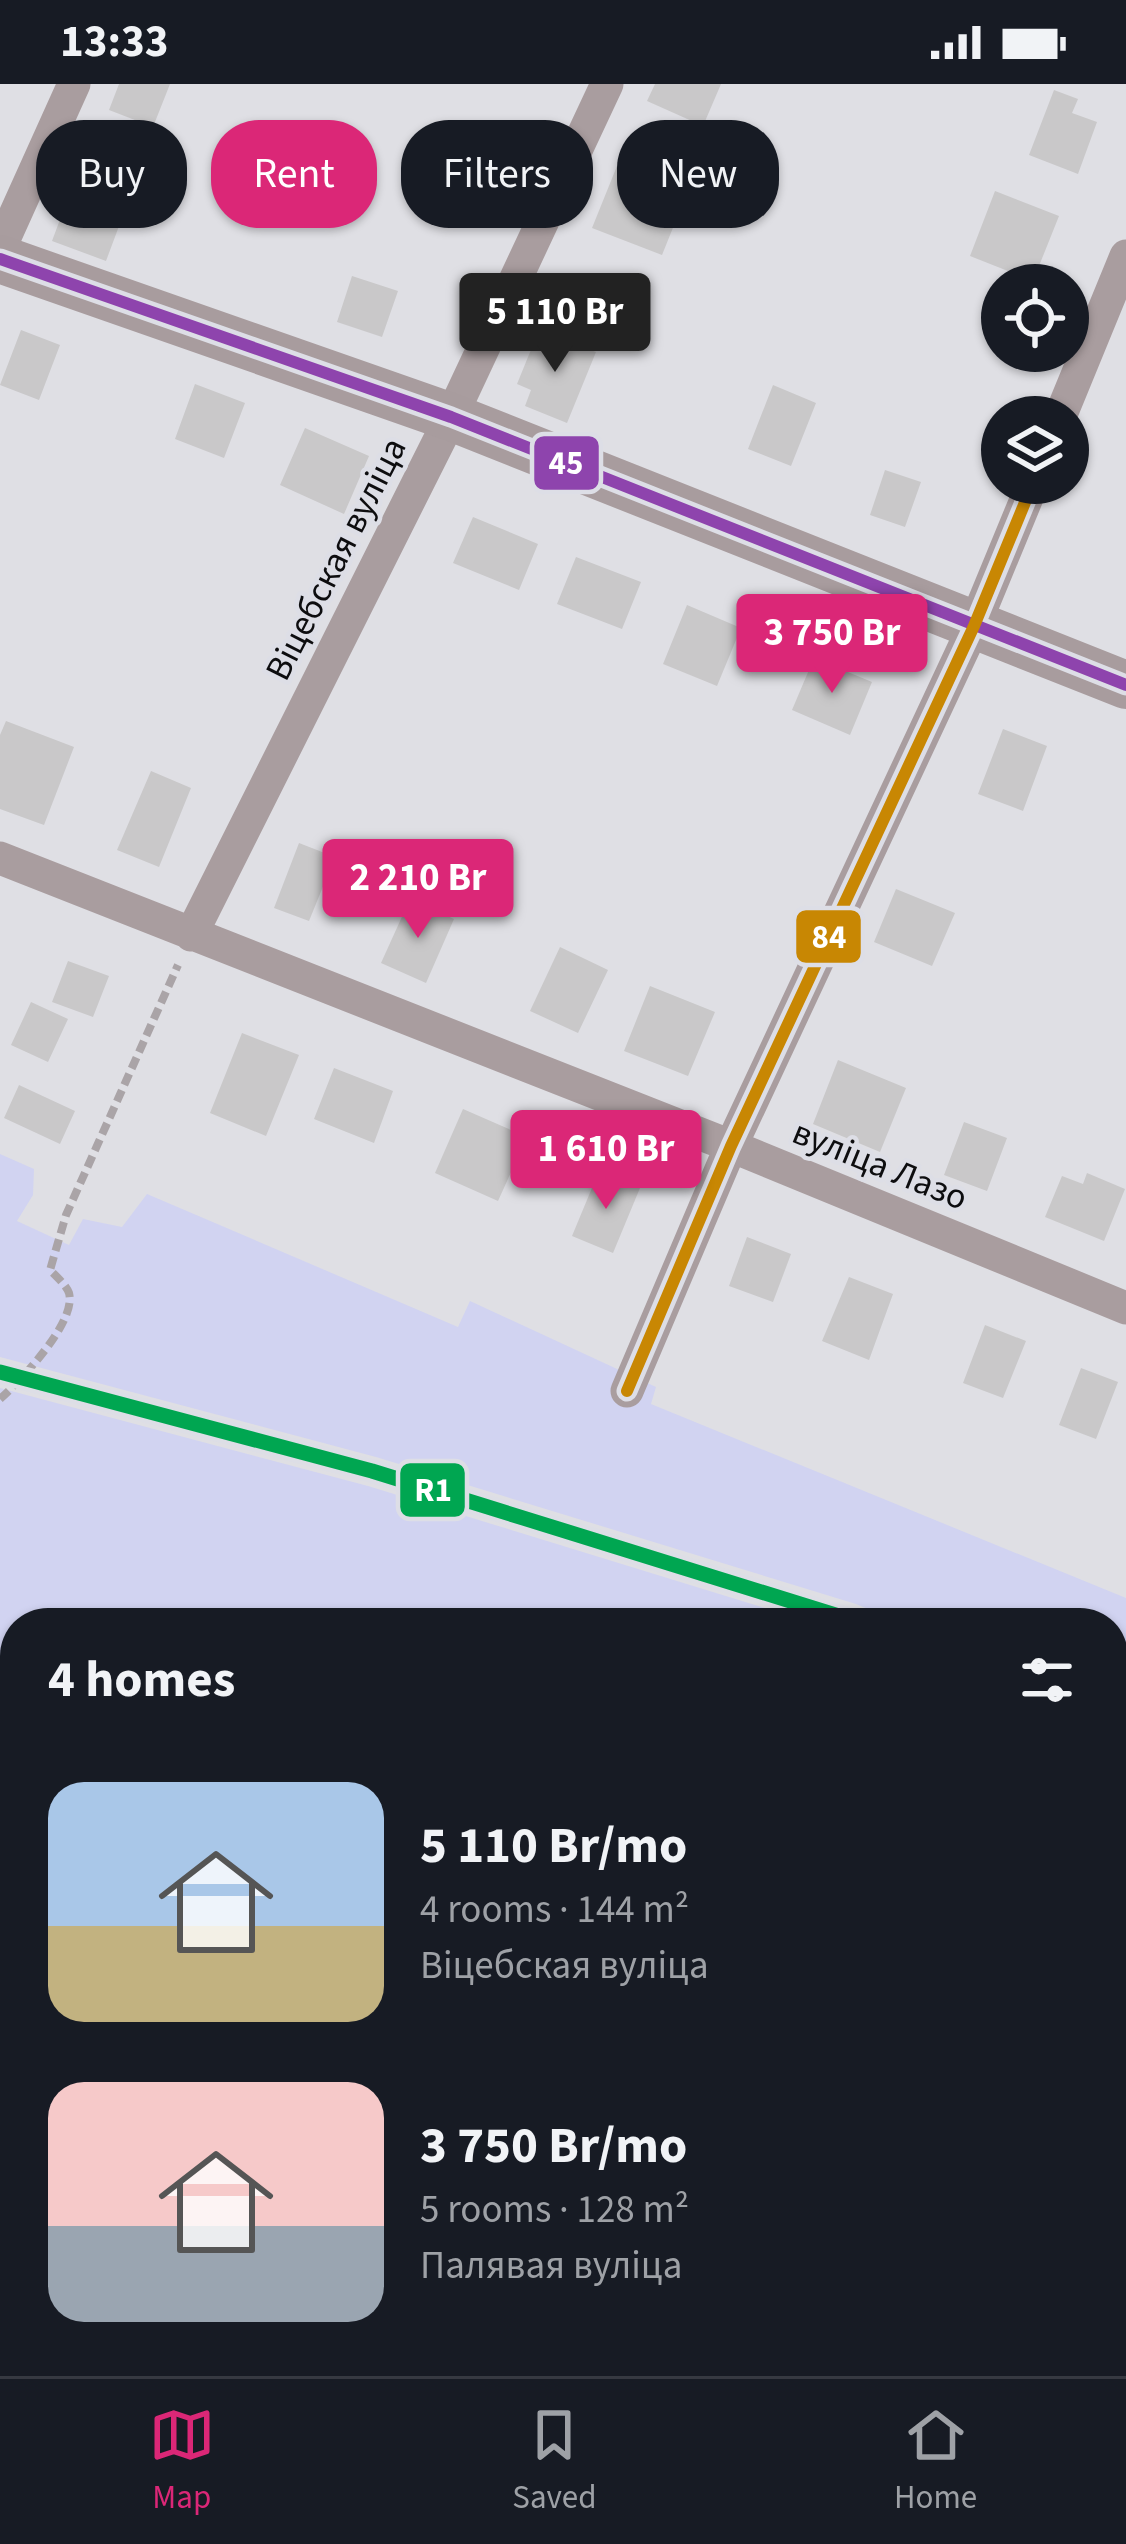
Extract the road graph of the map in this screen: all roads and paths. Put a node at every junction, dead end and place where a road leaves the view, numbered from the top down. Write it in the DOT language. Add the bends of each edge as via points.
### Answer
graph roads {
  1 [pos="74,84"];
  2 [pos="607,84"];
  3 [pos="0,248"];
  4 [pos="1126,256"];
  5 [pos="0,259"];
  6 [pos="1069,396"];
  7 [pos="451,417"];
  8 [pos="1024,504"];
  9 [pos="974,626"];
  10 [pos="1126,685"];
  11 [pos="0,858"];
  12 [pos="191,935"];
  13 [pos="731,1146"];
  14 [pos="1126,1308"];
  15 [pos="627,1391"];
  16 [pos="0,1399"];
  1 -- 3 [label="street"];
  2 -- 7 [label="street, Віцебская вуліца"];
  4 -- 6 [label="street"];
  5 -- 7 [label="street"];
  7 -- 9 [label="street"];
  7 -- 12 [label="street, Віцебская вуліца"];
  8 -- 9 [label="street"];
  9 -- 10 [label="street"];
  9 -- 13 [label="street"];
  11 -- 12 [label="street, вуліца Лазо"];
  12 -- 13 [label="street, вуліца Лазо"];
  12 -- 16 [label="path" via="66,1214 50,1270 70,1300 52,1342"];
  13 -- 14 [label="street, вуліца Лазо"];
  13 -- 15 [label="street"];
}
